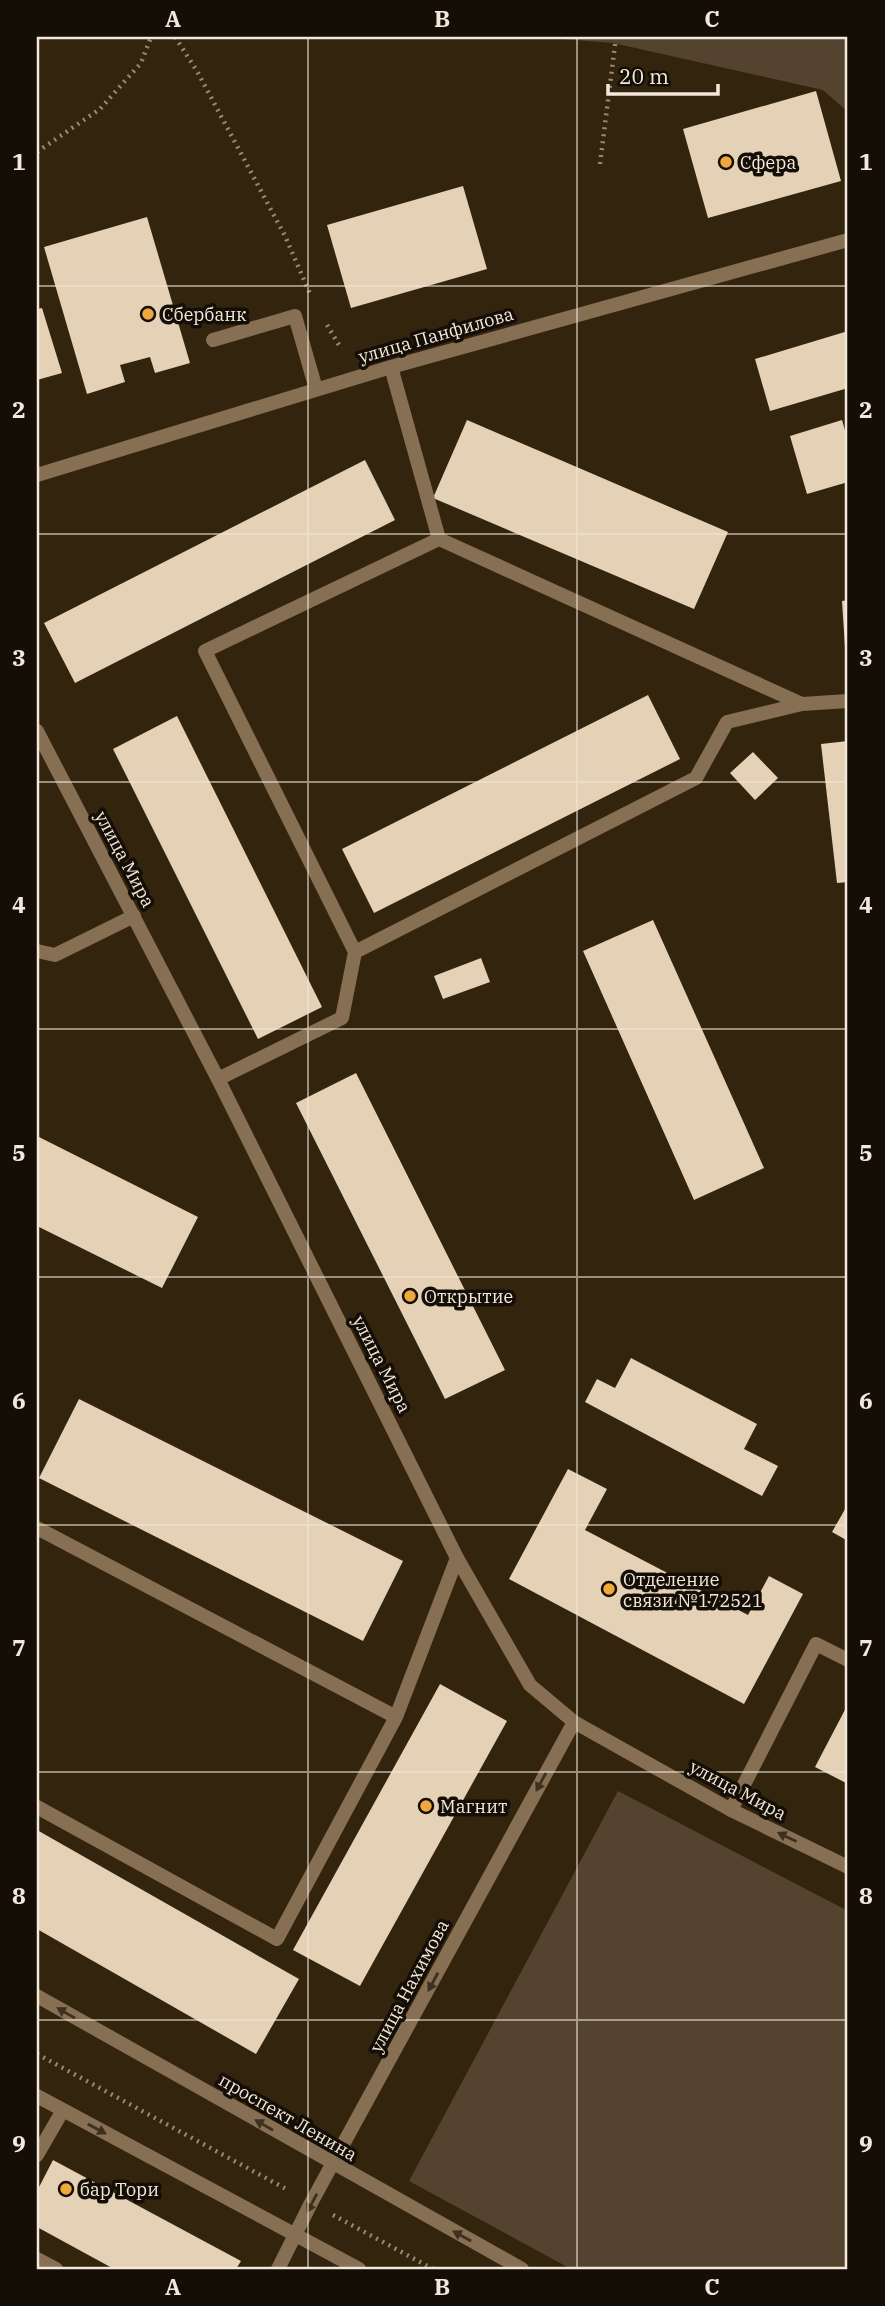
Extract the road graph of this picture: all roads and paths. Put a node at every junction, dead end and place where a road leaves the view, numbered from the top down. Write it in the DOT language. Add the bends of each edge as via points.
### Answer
graph roads {
  1 [pos="151,37"];
  2 [pos="175,37"];
  3 [pos="616,37"];
  4 [pos="37,152"];
  5 [pos="600,164"];
  6 [pos="848,240"];
  7 [pos="316,307"];
  8 [pos="322,316"];
  9 [pos="213,340"];
  10 [pos="339,345"];
  11 [pos="391,367"];
  12 [pos="316,389"];
  13 [pos="37,475"];
  14 [pos="439,539"];
  15 [pos="848,701"];
  16 [pos="802,704"];
  17 [pos="37,731"];
  18 [pos="134,916"];
  19 [pos="37,951"];
  20 [pos="355,952"];
  21 [pos="218,1079"];
  22 [pos="37,1528"];
  23 [pos="457,1558"];
  24 [pos="848,1660"];
  25 [pos="397,1717"];
  26 [pos="574,1722"];
  27 [pos="37,1807"];
  28 [pos="731,1810"];
  29 [pos="848,1867"];
  30 [pos="37,1996"];
  31 [pos="37,2054"];
  32 [pos="37,2096"];
  33 [pos="63,2110"];
  34 [pos="37,2154"];
  35 [pos="334,2165"];
  36 [pos="311,2203"];
  37 [pos="295,2236"];
  38 [pos="37,2259"];
  39 [pos="56,2269"];
  40 [pos="278,2269"];
  41 [pos="359,2269"];
  42 [pos="433,2269"];
  43 [pos="522,2269"];
  1 -- 4 [label="path" via="141,62 100,109"];
  2 -- 7 [label="path" via="285,236"];
  3 -- 5 [label="path"];
  6 -- 11 [label="street, улица Панфилова"];
  8 -- 10 [label="path"];
  9 -- 12 [label="street" via="295,316"];
  11 -- 12 [label="street, улица Панфилова"];
  11 -- 14 [label="street"];
  12 -- 13 [label="street, улица Панфилова"];
  14 -- 16 [label="street"];
  14 -- 20 [label="street" via="205,651"];
  15 -- 16 [label="street"];
  16 -- 20 [label="street" via="727,722 695,778"];
  17 -- 18 [label="street, улица Мира"];
  18 -- 19 [label="street" via="55,955"];
  18 -- 21 [label="street, улица Мира"];
  20 -- 21 [label="street" via="342,1018"];
  21 -- 23 [label="street, улица Мира"];
  22 -- 25 [label="street"];
  23 -- 25 [label="street"];
  23 -- 26 [label="street, улица Мира" via="530,1685"];
  24 -- 28 [label="street" via="817,1644"];
  25 -- 27 [label="street" via="277,1939"];
  26 -- 28 [label="street, улица Мира"];
  26 -- 35 [label="street, улица Нахимова, one-way"];
  29 -- 28 [label="street, улица Мира, one-way"];
  35 -- 30 [label="street, проспект Ленина, one-way"];
  31 -- 36 [label="path"];
  32 -- 33 [label="street"];
  33 -- 34 [label="street"];
  33 -- 37 [label="street, one-way"];
  35 -- 36 [label="street, улица Нахимова"];
  43 -- 35 [label="street, проспект Ленина, one-way"];
  36 -- 37 [label="street, улица Нахимова"];
  36 -- 42 [label="path"];
  37 -- 40 [label="street, улица Нахимова"];
  37 -- 41 [label="street"];
  38 -- 39 [label="street"];
}
